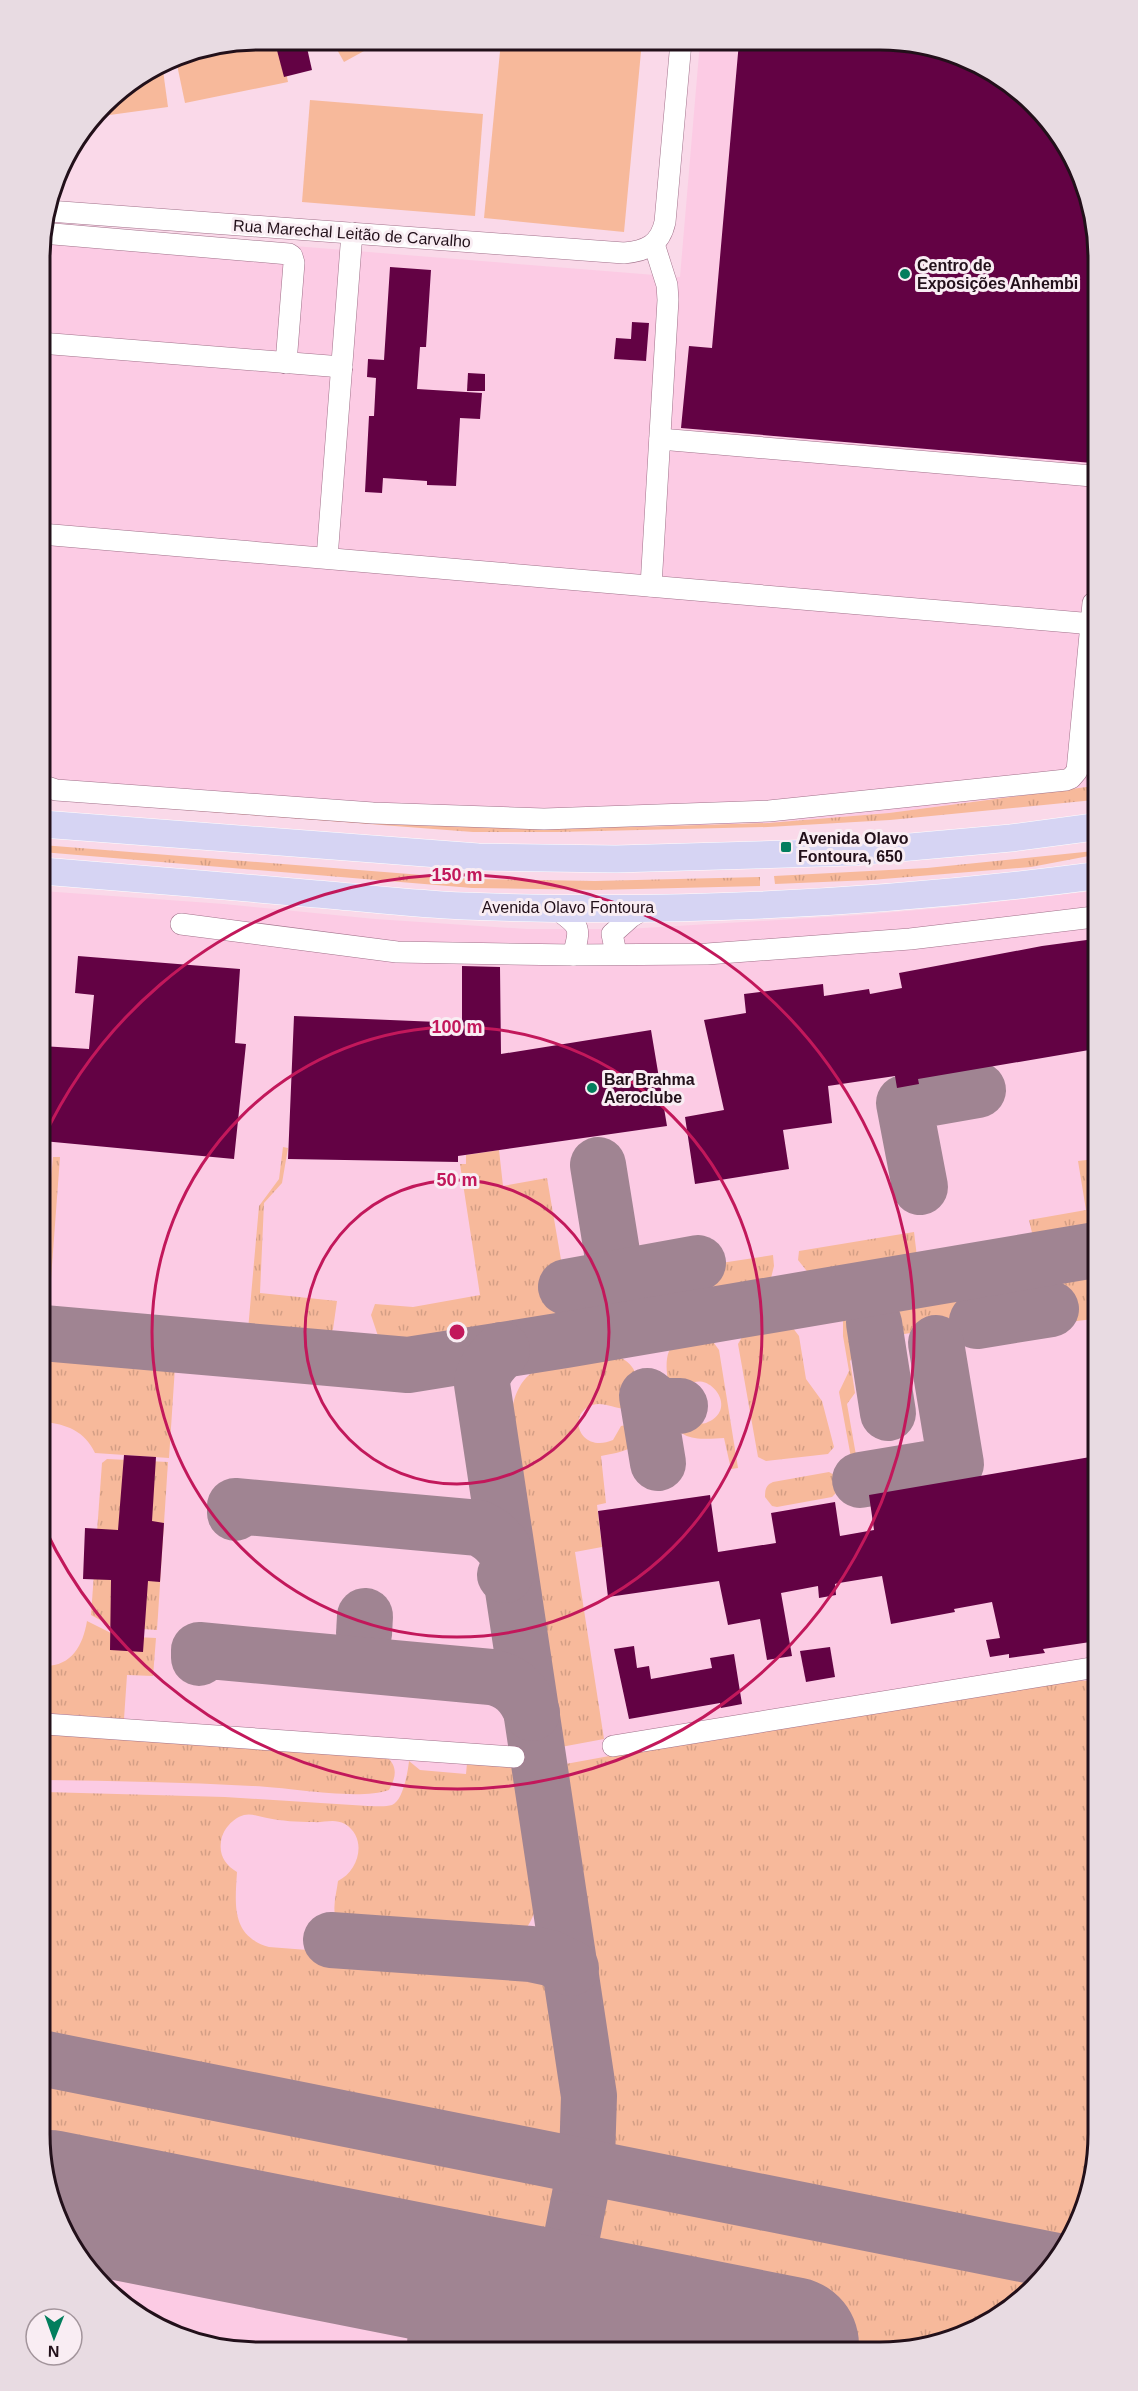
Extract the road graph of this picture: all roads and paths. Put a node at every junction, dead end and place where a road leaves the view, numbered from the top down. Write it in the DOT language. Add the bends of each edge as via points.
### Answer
graph roads {
  1 [pos="680,50"];
  2 [pos="55,212"];
  3 [pos="352,233"];
  4 [pos="51,234"];
  5 [pos="654,244"];
  6 [pos="50,344"];
  7 [pos="286,363"];
  8 [pos="342,368"];
  9 [pos="660,439"];
  10 [pos="1088,476"];
  11 [pos="50,535"];
  12 [pos="327,558"];
  13 [pos="651,586"];
  14 [pos="1088,617"];
  15 [pos="1088,658"];
  16 [pos="50,788"];
  17 [pos="50,825"];
  18 [pos="1088,828"];
  19 [pos="50,872"];
  20 [pos="1088,877"];
  21 [pos="648,907"];
  22 [pos="555,908"];
  23 [pos="1088,918"];
  24 [pos="181,924"];
  25 [pos="616,953"];
  26 [pos="573,955"];
  27 [pos="1088,1669"];
  28 [pos="50,1724"];
  29 [pos="613,1746"];
  30 [pos="514,1757"];
  1 -- 5 [label="street" via="666,222 663,234"];
  2 -- 3 [label="street, Rua Marechal Leitão de Carvalho"];
  3 -- 5 [label="street, Rua Marechal Leitão de Carvalho" via="624,253 643,251"];
  3 -- 8 [label="street"];
  4 -- 7 [label="street" via="289,254 294,263"];
  5 -- 9 [label="street" via="668,300"];
  6 -- 7 [label="street"];
  7 -- 8 [label="street"];
  8 -- 12 [label="street"];
  9 -- 10 [label="street"];
  9 -- 13 [label="street"];
  11 -- 12 [label="street"];
  12 -- 13 [label="street"];
  13 -- 14 [label="street"];
  15 -- 16 [label="street" via="1077,771 1066,780 769,812 544,819 373,813"];
  17 -- 18 [label="main road" via="478,857 616,859 854,852"];
  19 -- 22 [label="main road, Avenida Olavo Fontoura" via="462,906"];
  20 -- 21 [label="main road, Avenida Olavo Fontoura" via="938,893"];
  21 -- 22 [label="main road, Avenida Olavo Fontoura"];
  21 -- 25 [label="street" via="612,934"];
  22 -- 26 [label="street" via="576,924 579,935"];
  23 -- 25 [label="street" via="910,939 707,954"];
  24 -- 26 [label="street" via="397,952"];
  25 -- 26 [label="street"];
  27 -- 29 [label="street"];
  28 -- 30 [label="street"];
}
